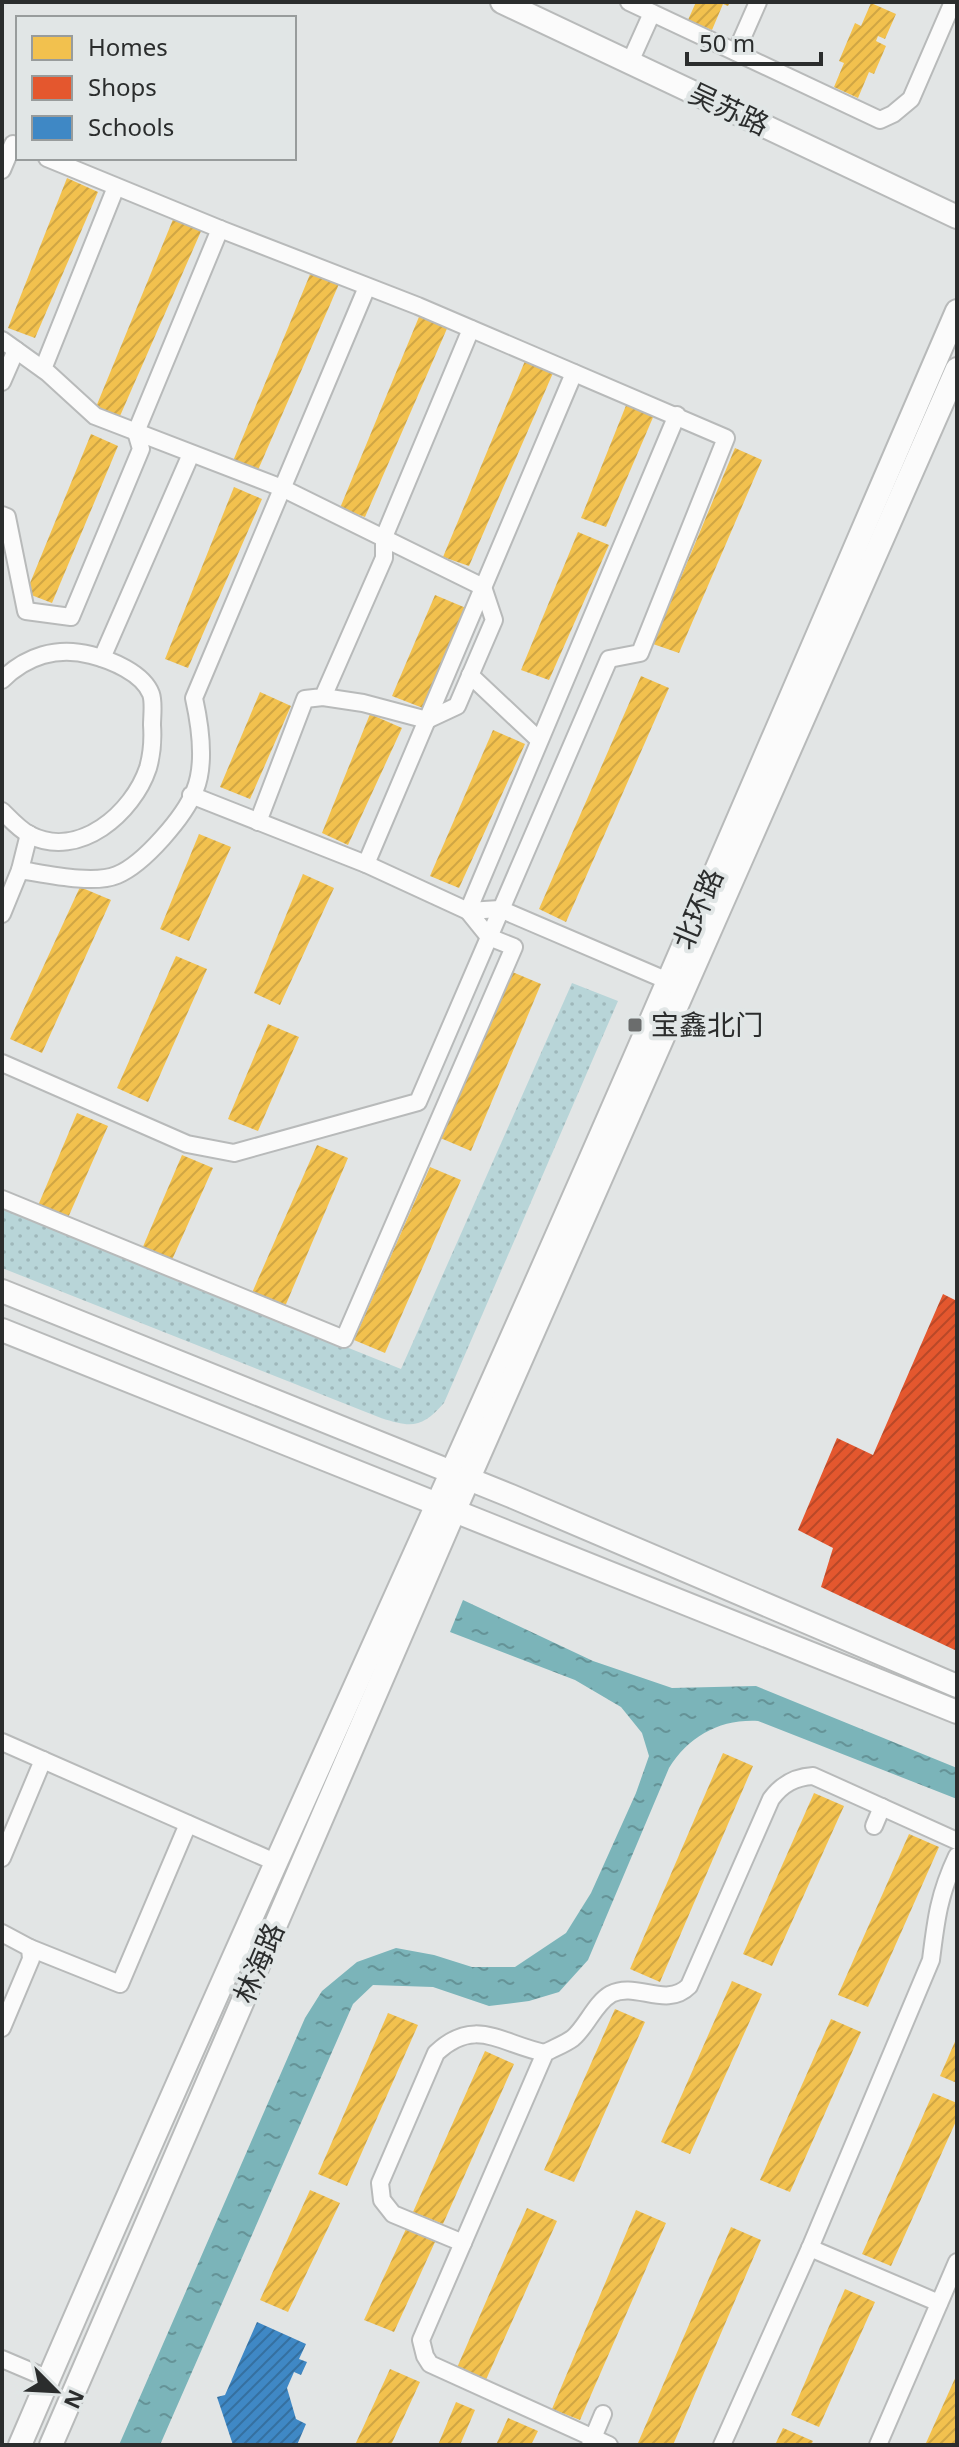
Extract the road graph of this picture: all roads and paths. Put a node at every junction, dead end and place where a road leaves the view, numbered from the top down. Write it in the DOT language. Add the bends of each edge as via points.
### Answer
graph roads {
  1 [pos="502,2"];
  2 [pos="629,2"];
  3 [pos="758,2"];
  4 [pos="953,2"];
  5 [pos="652,13"];
  6 [pos="736,52"];
  7 [pos="630,62"];
  8 [pos="11,143"];
  9 [pos="52,160"];
  10 [pos="2,170"];
  11 [pos="116,187"];
  12 [pos="957,217"];
  13 [pos="220,229"];
  14 [pos="367,287"];
  15 [pos="957,311"];
  16 [pos="471,329"];
  17 [pos="2,340"];
  18 [pos="16,350"];
  19 [pos="43,369"];
  20 [pos="957,369"];
  21 [pos="574,373"];
  22 [pos="2,382"];
  23 [pos="677,415"];
  24 [pos="136,432"];
  25 [pos="191,454"];
  26 [pos="282,488"];
  27 [pos="2,515"];
  28 [pos="384,537"];
  29 [pos="483,587"];
  30 [pos="102,658"];
  31 [pos="470,675"];
  32 [pos="2,680"];
  33 [pos="323,697"];
  34 [pos="427,720"];
  35 [pos="539,740"];
  36 [pos="191,795"];
  37 [pos="2,811"];
  38 [pos="258,822"];
  39 [pos="29,834"];
  40 [pos="366,864"];
  41 [pos="20,870"];
  42 [pos="500,909"];
  43 [pos="468,911"];
  44 [pos="2,914"];
  45 [pos="489,937"];
  46 [pos="676,984"];
  47 [pos="2,1063"];
  48 [pos="2,1199"];
  49 [pos="2,1291"];
  50 [pos="2,1330"];
  51 [pos="459,1477"];
  52 [pos="445,1508"];
  53 [pos="957,1686"];
  54 [pos="957,1712"];
  55 [pos="2,1742"];
  56 [pos="43,1760"];
  57 [pos="882,1807"];
  58 [pos="188,1824"];
  59 [pos="874,1826"];
  60 [pos="957,1841"];
  61 [pos="957,1856"];
  62 [pos="2,1858"];
  63 [pos="275,1862"];
  64 [pos="2,1933"];
  65 [pos="30,1948"];
  66 [pos="2,2028"];
  67 [pos="545,2053"];
  68 [pos="463,2243"];
  69 [pos="810,2248"];
  70 [pos="957,2262"];
  71 [pos="939,2303"];
  72 [pos="2,2359"];
  73 [pos="49,2379"];
  74 [pos="603,2414"];
  75 [pos="591,2441"];
  76 [pos="20,2445"];
  77 [pos="51,2445"];
  78 [pos="609,2445"];
  79 [pos="722,2445"];
  80 [pos="878,2445"];
  1 -- 7 [label="main road, 吴苏路"];
  2 -- 5 [label="street"];
  3 -- 6 [label="street"];
  4 -- 6 [label="street" via="911,99 880,120"];
  5 -- 6 [label="street"];
  5 -- 7 [label="street"];
  7 -- 12 [label="main road, 吴苏路"];
  8 -- 10 [label="street"];
  9 -- 11 [label="street"];
  11 -- 13 [label="street"];
  11 -- 19 [label="street"];
  13 -- 14 [label="street"];
  13 -- 24 [label="street"];
  14 -- 16 [label="street"];
  14 -- 26 [label="street"];
  15 -- 46 [label="main road, 北环路"];
  16 -- 21 [label="street"];
  16 -- 28 [label="street"];
  17 -- 18 [label="street"];
  18 -- 19 [label="street"];
  18 -- 22 [label="street"];
  19 -- 24 [label="street" via="95,416"];
  20 -- 46 [label="main road, 北环路"];
  21 -- 23 [label="street"];
  21 -- 29 [label="street"];
  23 -- 35 [label="street"];
  23 -- 42 [label="street" via="726,438 640,653 609,659"];
  24 -- 25 [label="street"];
  24 -- 27 [label="street" via="141,449 71,617 26,611 7,517"];
  25 -- 26 [label="street"];
  25 -- 30 [label="street"];
  26 -- 28 [label="street"];
  26 -- 36 [label="street" via="194,698 199,765"];
  28 -- 29 [label="street"];
  28 -- 33 [label="street" via="384,558"];
  29 -- 31 [label="street" via="494,620"];
  29 -- 34 [label="street"];
  30 -- 32 [label="street" via="63,651 39,655"];
  30 -- 39 [label="street" via="141,681 151,695 148,768 125,807 96,833 51,842"];
  31 -- 34 [label="street" via="457,706"];
  31 -- 35 [label="street"];
  33 -- 34 [label="street"];
  33 -- 38 [label="street" via="305,699"];
  34 -- 40 [label="street"];
  35 -- 43 [label="street"];
  36 -- 38 [label="street"];
  36 -- 41 [label="street" via="157,843 117,875 85,878"];
  37 -- 39 [label="street"];
  38 -- 40 [label="street"];
  39 -- 41 [label="street"];
  40 -- 43 [label="street"];
  41 -- 44 [label="street"];
  42 -- 43 [label="street"];
  42 -- 45 [label="street"];
  42 -- 46 [label="street"];
  43 -- 45 [label="street"];
  45 -- 47 [label="street" via="418,1102 234,1153 187,1144"];
  45 -- 48 [label="street" via="514,947 344,1339"];
  46 -- 51 [label="main road, 北环路"];
  49 -- 51 [label="main road"];
  50 -- 52 [label="main road"];
  51 -- 52 [label="main road, 林海路"];
  51 -- 53 [label="main road"];
  52 -- 54 [label="main road"];
  52 -- 63 [label="main road, 林海路"];
  52 -- 77 [label="main road, 林海路"];
  55 -- 56 [label="street"];
  56 -- 58 [label="street"];
  56 -- 62 [label="street"];
  57 -- 59 [label="street"];
  57 -- 60 [label="street"];
  57 -- 67 [label="street" via="813,1776 781,1786 689,1986 670,1996 611,1994 573,2038"];
  58 -- 63 [label="street"];
  58 -- 65 [label="street" via="120,1984"];
  61 -- 69 [label="street" via="936,1911 931,1960"];
  63 -- 73 [label="main road, 林海路"];
  64 -- 65 [label="street"];
  65 -- 66 [label="street" via="31,1959"];
  67 -- 68 [label="street"];
  67 -- 68 [label="street" via="481,2034 450,2040 436,2053 380,2183 382,2200 393,2214"];
  68 -- 75 [label="street" via="421,2340 430,2364"];
  69 -- 71 [label="street"];
  69 -- 79 [label="street"];
  70 -- 71 [label="street"];
  71 -- 80 [label="street"];
  72 -- 73 [label="street"];
  73 -- 76 [label="main road, 林海路"];
  74 -- 75 [label="street"];
  75 -- 78 [label="street"];
}
